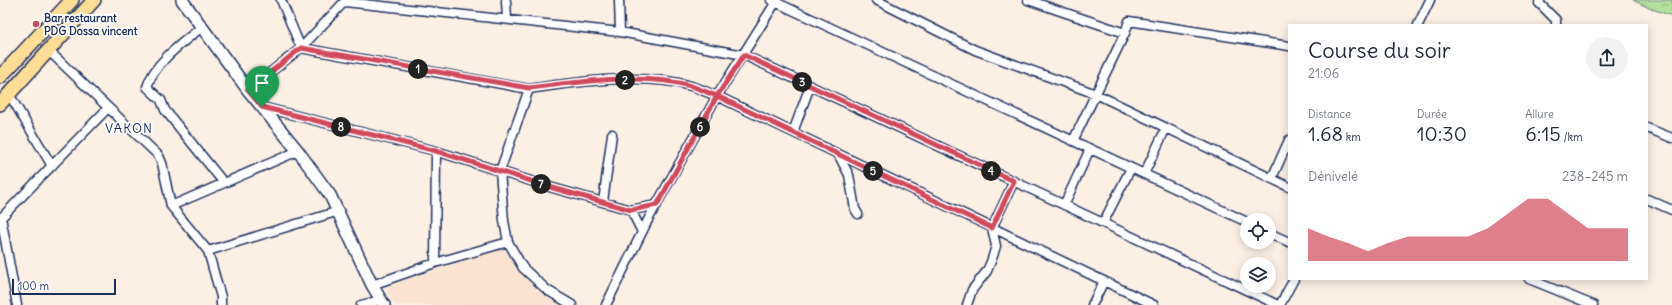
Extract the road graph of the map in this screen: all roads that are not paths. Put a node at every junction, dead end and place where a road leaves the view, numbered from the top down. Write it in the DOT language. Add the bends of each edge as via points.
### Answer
graph roads {
  1 [pos="72,0"];
  2 [pos="94,0"];
  3 [pos="182,0"];
  4 [pos="281,0"];
  5 [pos="506,0"];
  6 [pos="618,0"];
  7 [pos="876,0"];
  8 [pos="1028,0"];
  9 [pos="1430,0"];
  10 [pos="1540,0"];
  11 [pos="346,1"];
  12 [pos="774,1"];
  13 [pos="507,19"];
  14 [pos="1418,24"];
  15 [pos="1556,24"];
  16 [pos="202,27"];
  17 [pos="620,32"];
  18 [pos="1125,33"];
  19 [pos="1288,46"];
  20 [pos="301,48"];
  21 [pos="49,51"];
  22 [pos="744,55"];
  23 [pos="0,77"];
  24 [pos="810,86"];
  25 [pos="529,88"];
  26 [pos="248,90"];
  27 [pos="9,94"];
  28 [pos="1096,94"];
  29 [pos="717,96"];
  30 [pos="0,104"];
  31 [pos="262,107"];
  32 [pos="108,108"];
  33 [pos="1166,128"];
  34 [pos="1648,128"];
  35 [pos="793,132"];
  36 [pos="612,134"];
  37 [pos="1672,138"];
  38 [pos="1073,141"];
  39 [pos="1288,142"];
  40 [pos="1090,149"];
  41 [pos="298,151"];
  42 [pos="436,151"];
  43 [pos="838,154"];
  44 [pos="52,166"];
  45 [pos="1131,168"];
  46 [pos="500,171"];
  47 [pos="1144,174"];
  48 [pos="1272,178"];
  49 [pos="1014,181"];
  50 [pos="224,182"];
  51 [pos="1288,186"];
  52 [pos="1648,199"];
  53 [pos="603,202"];
  54 [pos="657,205"];
  55 [pos="1064,205"];
  56 [pos="171,206"];
  57 [pos="631,210"];
  58 [pos="1672,210"];
  59 [pos="339,211"];
  60 [pos="858,214"];
  61 [pos="1,218"];
  62 [pos="1240,219"];
  63 [pos="1103,223"];
  64 [pos="992,228"];
  65 [pos="642,232"];
  66 [pos="1276,236"];
  67 [pos="508,242"];
  68 [pos="1288,242"];
  69 [pos="208,251"];
  70 [pos="435,263"];
  71 [pos="1293,280"];
  72 [pos="1536,280"];
  73 [pos="1104,281"];
  74 [pos="1549,282"];
  75 [pos="372,285"];
  76 [pos="383,303"];
  77 [pos="17,305"];
  78 [pos="221,305"];
  79 [pos="361,305"];
  80 [pos="572,305"];
  81 [pos="606,305"];
  82 [pos="967,305"];
  83 [pos="1092,305"];
  84 [pos="1154,305"];
  85 [pos="1279,305"];
  86 [pos="1593,305"];
  1 -- 23 [label="highway"];
  2 -- 21 [label="highway"];
  3 -- 16 [label="main road"];
  4 -- 20 [label="street"];
  5 -- 13 [label="street"];
  6 -- 17 [label="street"];
  7 -- 28 [label="street" via="975,50"];
  8 -- 18 [label="street"];
  9 -- 14 [label="street"];
  10 -- 15 [label="street" via="1539,4 1556,20"];
  11 -- 13 [label="street"];
  11 -- 20 [label="street"];
  12 -- 22 [label="street"];
  12 -- 38 [label="street"];
  13 -- 17 [label="street"];
  16 -- 26 [label="main road"];
  16 -- 50 [label="street" via="169,55 149,80 147,87"];
  17 -- 22 [label="street"];
  18 -- 19 [label="street" via="1129,20"];
  18 -- 28 [label="street"];
  20 -- 25 [label="street"];
  20 -- 26 [label="street"];
  21 -- 27 [label="highway"];
  21 -- 32 [label="street"];
  22 -- 24 [label="street"];
  22 -- 29 [label="street"];
  24 -- 35 [label="street"];
  24 -- 49 [label="street"];
  25 -- 29 [label="street" via="566,83 663,81 691,86"];
  25 -- 46 [label="street"];
  26 -- 31 [label="main road"];
  27 -- 30 [label="highway"];
  27 -- 44 [label="street"];
  28 -- 33 [label="street"];
  28 -- 38 [label="street"];
  29 -- 35 [label="street"];
  29 -- 54 [label="street"];
  31 -- 41 [label="main road"];
  31 -- 42 [label="street"];
  32 -- 44 [label="street"];
  32 -- 56 [label="street" via="159,156"];
  33 -- 47 [label="street"];
  33 -- 48 [label="street"];
  34 -- 37 [label="street"];
  35 -- 43 [label="street"];
  36 -- 53 [label="street"];
  38 -- 40 [label="street"];
  39 -- 48 [label="street"];
  40 -- 45 [label="street"];
  40 -- 55 [label="street"];
  41 -- 50 [label="street"];
  41 -- 59 [label="main road"];
  42 -- 46 [label="street"];
  42 -- 70 [label="street"];
  43 -- 60 [label="street" via="849,175"];
  43 -- 64 [label="street"];
  44 -- 61 [label="street"];
  45 -- 47 [label="street"];
  45 -- 63 [label="street"];
  46 -- 53 [label="street"];
  46 -- 67 [label="street"];
  47 -- 62 [label="street"];
  48 -- 51 [label="street"];
  49 -- 55 [label="street"];
  49 -- 64 [label="street"];
  50 -- 56 [label="street"];
  52 -- 58 [label="street"];
  53 -- 57 [label="street"];
  54 -- 57 [label="street"];
  54 -- 65 [label="street"];
  55 -- 63 [label="street"];
  56 -- 69 [label="street"];
  57 -- 65 [label="street"];
  59 -- 69 [label="street"];
  59 -- 75 [label="main road"];
  61 -- 77 [label="street"];
  63 -- 85 [label="street"];
  64 -- 73 [label="street"];
  64 -- 82 [label="street" via="996,246 992,259 987,271 972,290"];
  65 -- 81 [label="street"];
  66 -- 68 [label="street"];
  67 -- 70 [label="street"];
  67 -- 80 [label="street" via="523,268 547,290"];
  69 -- 78 [label="street"];
  70 -- 75 [label="street"];
  71 -- 85 [label="street"];
  72 -- 74 [label="street"];
  73 -- 83 [label="street"];
  73 -- 84 [label="street"];
  74 -- 86 [label="street"];
  75 -- 76 [label="main road"];
  76 -- 79 [label="street"];
}
